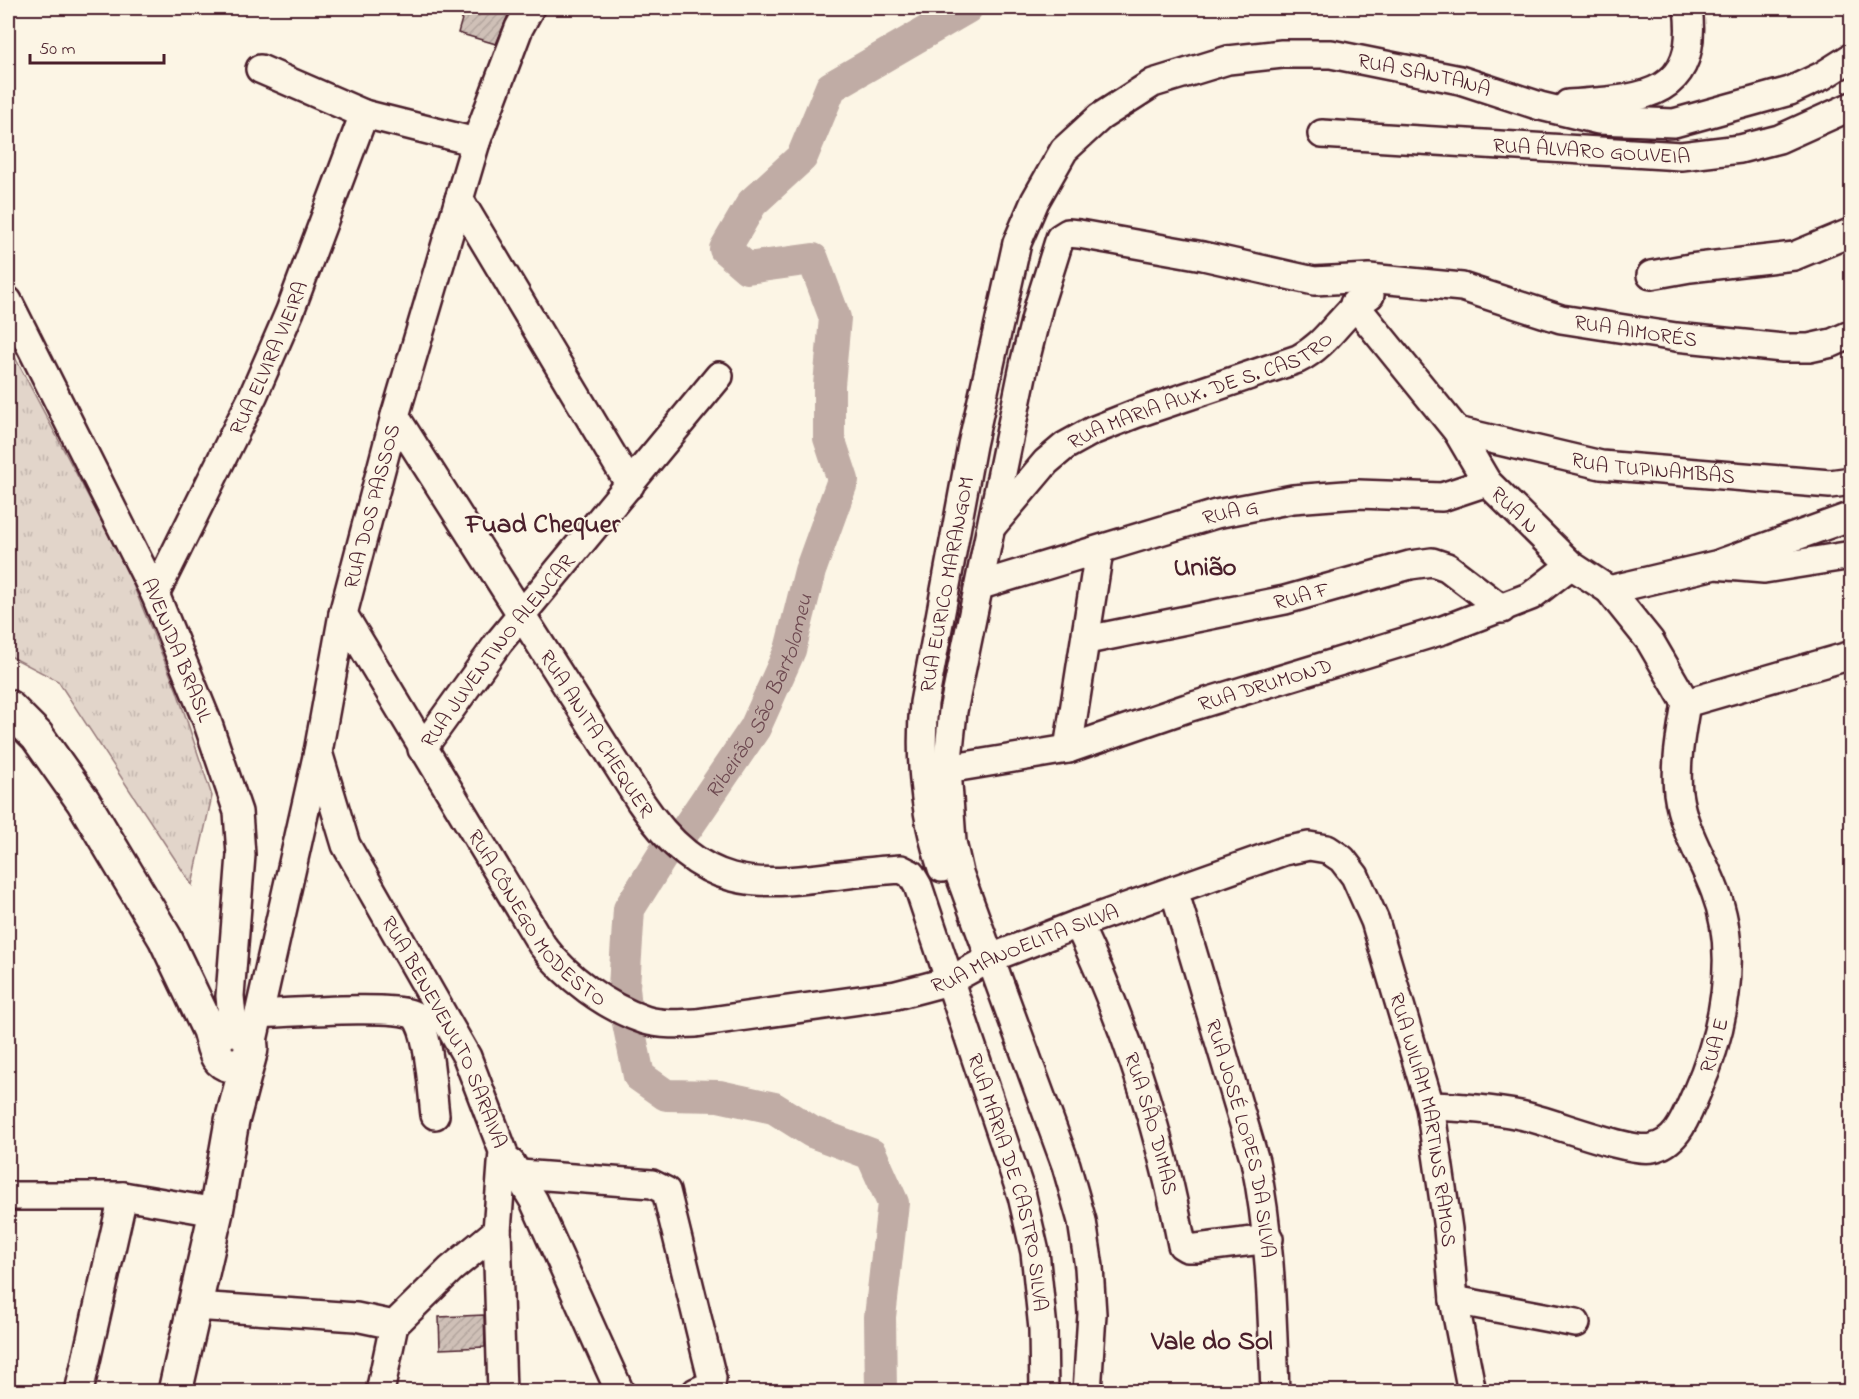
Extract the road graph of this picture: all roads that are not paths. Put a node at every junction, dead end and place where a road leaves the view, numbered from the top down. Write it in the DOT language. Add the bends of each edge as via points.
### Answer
graph roads {
  1 [pos="530,8"];
  2 [pos="1688,8"];
  3 [pos="1851,57"];
  4 [pos="260,69"];
  5 [pos="1540,106"];
  6 [pos="1851,106"];
  7 [pos="364,114"];
  8 [pos="1674,123"];
  9 [pos="1322,134"];
  10 [pos="476,142"];
  11 [pos="1681,156"];
  12 [pos="459,199"];
  13 [pos="1035,201"];
  14 [pos="1851,232"];
  15 [pos="1056,246"];
  16 [pos="1651,276"];
  17 [pos="1420,283"];
  18 [pos="8,301"];
  19 [pos="1354,304"];
  20 [pos="1039,305"];
  21 [pos="1851,333"];
  22 [pos="719,376"];
  23 [pos="395,417"];
  24 [pos="1457,431"];
  25 [pos="1851,481"];
  26 [pos="1487,482"];
  27 [pos="630,485"];
  28 [pos="1851,516"];
  29 [pos="993,525"];
  30 [pos="1099,551"];
  31 [pos="1851,555"];
  32 [pos="1571,565"];
  33 [pos="1715,565"];
  34 [pos="981,585"];
  35 [pos="1609,590"];
  36 [pos="155,594"];
  37 [pos="1502,609"];
  38 [pos="343,614"];
  39 [pos="524,615"];
  40 [pos="1087,640"];
  41 [pos="1851,655"];
  42 [pos="1686,703"];
  43 [pos="9,710"];
  44 [pos="422,748"];
  45 [pos="1068,748"];
  46 [pos="947,769"];
  47 [pos="319,816"];
  48 [pos="1342,859"];
  49 [pos="1174,890"];
  50 [pos="1077,924"];
  51 [pos="983,962"];
  52 [pos="949,981"];
  53 [pos="696,1023"];
  54 [pos="239,1036"];
  55 [pos="1430,1106"];
  56 [pos="435,1115"];
  57 [pos="503,1151"];
  58 [pos="520,1174"];
  59 [pos="8,1196"];
  60 [pos="123,1196"];
  61 [pos="216,1212"];
  62 [pos="497,1231"];
  63 [pos="1269,1239"];
  64 [pos="1454,1300"];
  65 [pos="195,1306"];
  66 [pos="1576,1323"];
  67 [pos="394,1324"];
  68 [pos="1476,1391"];
  69 [pos="79,1392"];
  70 [pos="175,1392"];
  71 [pos="380,1392"];
  72 [pos="502,1392"];
  73 [pos="621,1392"];
  74 [pos="696,1392"];
  75 [pos="1044,1392"];
  76 [pos="1087,1392"];
  77 [pos="1275,1392"];
  1 -- 10 [label="street, RUA DOS PASSOS"];
  2 -- 5 [label="street" via="1688,47 1682,70 1665,85 1643,96 1618,101"];
  3 -- 8 [label="street, RUA SANTANA" via="1790,91"];
  4 -- 7 [label="street"];
  5 -- 8 [label="street, RUA SANTANA" via="1598,120"];
  5 -- 13 [label="street, RUA SANTANA" via="1460,80 1330,54 1228,60 1153,83 1101,117 1065,150"];
  6 -- 11 [label="street, RUA ÁLVARO GOUVEIA" via="1779,139 1740,149"];
  7 -- 10 [label="street"];
  7 -- 36 [label="street, RUA ELVIRA VIEIRA" via="271,354"];
  8 -- 11 [label="street"];
  9 -- 11 [label="street, RUA ÁLVARO GOUVEIA"];
  10 -- 12 [label="street, RUA DOS PASSOS"];
  12 -- 23 [label="street, RUA DOS PASSOS"];
  12 -- 27 [label="street"];
  13 -- 20 [label="street"];
  13 -- 51 [label="street, RUA EURICO MARANGOM" via="1017,243 972,445 924,703 921,743 927,814 939,859"];
  14 -- 16 [label="street" via="1794,256"];
  15 -- 17 [label="street, RUA AIMORÉS" via="1060,237 1079,234 1314,281 1369,278"];
  15 -- 20 [label="street, RUA EURICO MARANGOM"];
  17 -- 19 [label="street, RUA MARIA AUX. DE S. CASTRO" via="1370,294"];
  17 -- 21 [label="street, RUA AIMORÉS" via="1462,287 1561,319 1676,337 1800,348 1832,343"];
  18 -- 36 [label="street, AVENIDA BRASIL"];
  19 -- 24 [label="street, RUA N"];
  19 -- 29 [label="street, RUA MARIA AUX. DE S. CASTRO" via="1316,350 1298,359 1135,414 1065,447 1046,462"];
  20 -- 29 [label="street, RUA EURICO MARANGOM" via="1007,442"];
  22 -- 27 [label="street, RUA JUVENTINO ALENCAR"];
  23 -- 38 [label="street, RUA DOS PASSOS"];
  23 -- 39 [label="street, RUA ANITA CHEQUER"];
  24 -- 25 [label="street, RUA TUPINAMBÁS" via="1601,465 1830,484"];
  24 -- 26 [label="street, RUA N"];
  26 -- 30 [label="street, RUA G" via="1442,497 1358,494 1252,506"];
  26 -- 32 [label="street, RUA N"];
  27 -- 39 [label="street, RUA JUVENTINO ALENCAR"];
  28 -- 33 [label="street"];
  29 -- 34 [label="street, RUA EURICO MARANGOM"];
  30 -- 34 [label="street, RUA G"];
  30 -- 40 [label="street"];
  31 -- 33 [label="street" via="1764,569"];
  32 -- 35 [label="street, RUA N"];
  32 -- 37 [label="street, RUA DRUMOND" via="1531,596"];
  33 -- 35 [label="street"];
  34 -- 46 [label="street, RUA EURICO MARANGOM" via="953,711"];
  35 -- 42 [label="street, RUA N" via="1650,641"];
  36 -- 54 [label="street, AVENIDA BRASIL" via="207,721 238,812 241,855 230,996"];
  37 -- 40 [label="street, RUA F" via="1447,567 1432,562 1285,600"];
  37 -- 45 [label="street, RUA DRUMOND"];
  38 -- 44 [label="street, RUA JUVENTINO ALENCAR"];
  38 -- 47 [label="street, RUA DOS PASSOS" via="318,752"];
  39 -- 44 [label="street, RUA JUVENTINO ALENCAR" via="499,642"];
  39 -- 52 [label="street, RUA ANITA CHEQUER" via="657,825 698,862 727,876 754,882 804,882 901,869 911,874 918,886"];
  40 -- 45 [label="street"];
  41 -- 42 [label="street"];
  42 -- 55 [label="street, RUA E" via="1679,738 1678,792 1683,820 1722,913 1727,972 1717,1034 1683,1124 1670,1142 1651,1149 1628,1147 1521,1115"];
  43 -- 54 [label="highway" via="37,736 83,801 165,938 196,1005"];
  44 -- 53 [label="street, RUA CÔNEGO MODESTO" via="542,945 560,968 603,998 645,1020"];
  45 -- 46 [label="street, RUA DRUMOND"];
  46 -- 51 [label="street, RUA EURICO MARANGOM" via="950,823 959,873"];
  47 -- 54 [label="street, RUA DOS PASSOS" via="295,851"];
  47 -- 57 [label="street, RUA BENEVENUTO SARAIVA" via="346,845 462,1048"];
  48 -- 49 [label="street, RUA MANOELITA SILVA" via="1327,849 1309,846"];
  48 -- 55 [label="street, RUA WILIAM MARTINS RAMOS" via="1356,876 1375,921"];
  49 -- 50 [label="street, RUA MANOELITA SILVA"];
  49 -- 63 [label="street, RUA JOSÉ LOPES DA SILVA" via="1255,1161"];
  50 -- 51 [label="street, RUA MANOELITA SILVA"];
  50 -- 63 [label="street, RUA SÃO DIMAS" via="1134,1057 1161,1147 1182,1245 1197,1248"];
  51 -- 52 [label="street, RUA MANOELITA SILVA"];
  51 -- 76 [label="street" via="1066,1165 1082,1221 1092,1314"];
  52 -- 53 [label="street, RUA MANOELITA SILVA" via="896,995"];
  52 -- 75 [label="street, RUA MARIA DE CASTRO SILVA" via="1022,1197 1036,1263"];
  54 -- 56 [label="street" via="355,1010 414,1015 425,1043"];
  54 -- 61 [label="highway" via="232,1121"];
  55 -- 64 [label="street, RUA WILIAM MARTINS RAMOS"];
  57 -- 58 [label="street"];
  57 -- 62 [label="street, RUA BENEVENUTO SARAIVA"];
  58 -- 73 [label="street"];
  58 -- 74 [label="street" via="652,1184 666,1191 712,1378 711,1385"];
  59 -- 60 [label="street"];
  60 -- 61 [label="street"];
  60 -- 69 [label="street"];
  61 -- 65 [label="highway"];
  62 -- 67 [label="street"];
  62 -- 72 [label="street, RUA BENEVENUTO SARAIVA"];
  63 -- 77 [label="street, RUA JOSÉ LOPES DA SILVA"];
  64 -- 66 [label="street"];
  64 -- 68 [label="street, RUA WILIAM MARTINS RAMOS"];
  65 -- 67 [label="street" via="356,1317"];
  65 -- 70 [label="highway"];
  67 -- 71 [label="street"];
}
